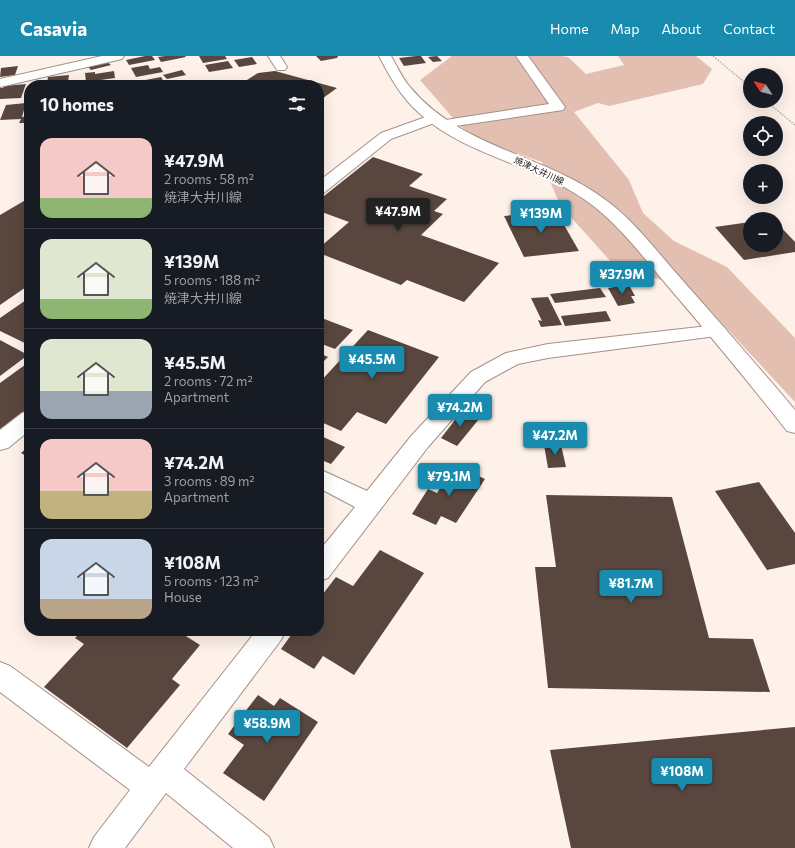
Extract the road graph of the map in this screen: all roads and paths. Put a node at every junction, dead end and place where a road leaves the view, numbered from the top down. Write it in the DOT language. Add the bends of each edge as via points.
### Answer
graph roads {
  1 [pos="118,56"];
  2 [pos="274,56"];
  3 [pos="385,56"];
  4 [pos="522,56"];
  5 [pos="713,56"];
  6 [pos="82,61"];
  7 [pos="281,67"];
  8 [pos="743,81"];
  9 [pos="0,83"];
  10 [pos="774,108"];
  11 [pos="438,121"];
  12 [pos="795,125"];
  13 [pos="324,185"];
  14 [pos="717,331"];
  15 [pos="24,424"];
  16 [pos="795,426"];
  17 [pos="0,442"];
  18 [pos="324,480"];
  19 [pos="371,504"];
  20 [pos="324,564"];
  21 [pos="268,636"];
  22 [pos="0,675"];
  23 [pos="157,779"];
  24 [pos="105,848"];
  25 [pos="258,848"];
  1 -- 6 [label="street"];
  2 -- 7 [label="street"];
  3 -- 11 [label="street, 焼津大井川線" via="405,90"];
  4 -- 11 [label="street" via="558,107"];
  5 -- 8 [label="path"];
  6 -- 9 [label="street"];
  10 -- 12 [label="path"];
  11 -- 13 [label="street" via="386,136"];
  11 -- 14 [label="street, 焼津大井川線" via="465,137 563,181 590,196 616,217"];
  14 -- 16 [label="street, 焼津大井川線"];
  14 -- 19 [label="street" via="548,351 513,358 478,377 420,440"];
  15 -- 17 [label="street"];
  18 -- 19 [label="street"];
  19 -- 20 [label="street"];
  21 -- 23 [label="street"];
  22 -- 23 [label="street"];
  23 -- 24 [label="street"];
  23 -- 25 [label="street"];
}
